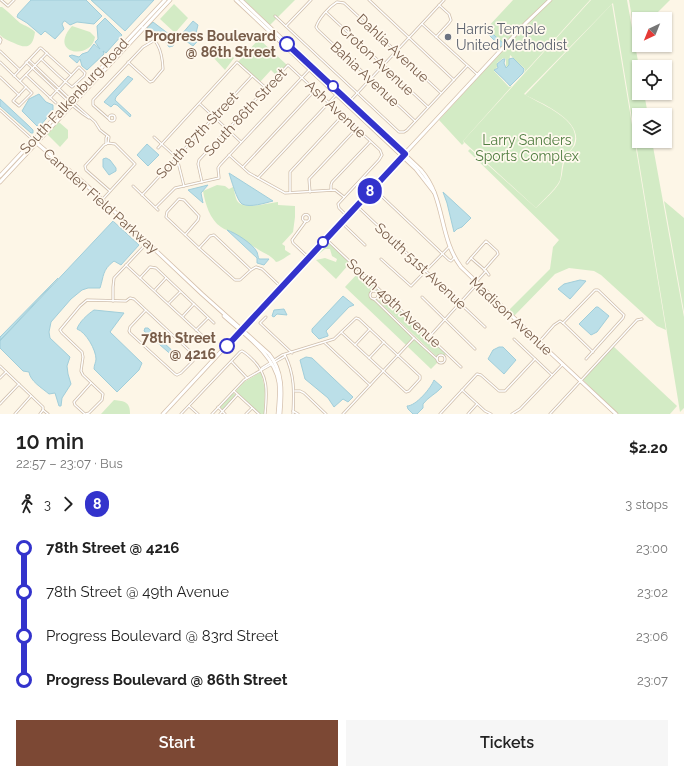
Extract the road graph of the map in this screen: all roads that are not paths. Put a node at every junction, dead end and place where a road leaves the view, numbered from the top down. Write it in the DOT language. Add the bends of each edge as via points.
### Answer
graph roads {
  1 [pos="1,0"];
  2 [pos="14,0"];
  3 [pos="165,0"];
  4 [pos="170,0"];
  5 [pos="236,0"];
  6 [pos="240,0"];
  7 [pos="311,0"];
  8 [pos="369,0"];
  9 [pos="444,0"];
  10 [pos="550,0"];
  11 [pos="439,5"];
  12 [pos="248,11"];
  13 [pos="326,12"];
  14 [pos="275,16"];
  15 [pos="422,24"];
  16 [pos="268,25"];
  17 [pos="140,26"];
  18 [pos="286,26"];
  19 [pos="144,29"];
  20 [pos="269,31"];
  21 [pos="436,37"];
  22 [pos="0,38"];
  23 [pos="409,38"];
  24 [pos="155,40"];
  25 [pos="282,41"];
  26 [pos="0,43"];
  27 [pos="0,51"];
  28 [pos="396,52"];
  29 [pos="47,53"];
  30 [pos="41,59"];
  31 [pos="28,60"];
  32 [pos="0,62"];
  33 [pos="26,62"];
  34 [pos="128,62"];
  35 [pos="2,65"];
  36 [pos="288,65"];
  37 [pos="383,65"];
  38 [pos="35,66"];
  39 [pos="467,66"];
  40 [pos="0,67"];
  41 [pos="33,68"];
  42 [pos="311,68"];
  43 [pos="20,70"];
  44 [pos="26,75"];
  45 [pos="71,75"];
  46 [pos="478,75"];
  47 [pos="14,76"];
  48 [pos="252,76"];
  49 [pos="0,77"];
  50 [pos="302,77"];
  51 [pos="371,79"];
  52 [pos="454,80"];
  53 [pos="20,81"];
  54 [pos="66,82"];
  55 [pos="26,87"];
  56 [pos="59,88"];
  57 [pos="266,88"];
  58 [pos="315,90"];
  59 [pos="57,91"];
  60 [pos="337,93"];
  61 [pos="358,93"];
  62 [pos="441,93"];
  63 [pos="19,95"];
  64 [pos="50,98"];
  65 [pos="70,101"];
  66 [pos="329,102"];
  67 [pos="56,103"];
  68 [pos="348,103"];
  69 [pos="73,104"];
  70 [pos="199,104"];
  71 [pos="428,107"];
  72 [pos="0,110"];
  73 [pos="343,115"];
  74 [pos="214,118"];
  75 [pos="110,119"];
  76 [pos="416,121"];
  77 [pos="356,128"];
  78 [pos="228,130"];
  79 [pos="154,137"];
  80 [pos="33,140"];
  81 [pos="370,141"];
  82 [pos="241,142"];
  83 [pos="36,143"];
  84 [pos="107,143"];
  85 [pos="162,144"];
  86 [pos="158,148"];
  87 [pos="230,155"];
  88 [pos="404,155"];
  89 [pos="177,158"];
  90 [pos="243,168"];
  91 [pos="0,177"];
  92 [pos="258,178"];
  93 [pos="0,182"];
  94 [pos="202,182"];
  95 [pos="133,186"];
  96 [pos="184,186"];
  97 [pos="373,188"];
  98 [pos="331,190"];
  99 [pos="110,191"];
  100 [pos="290,192"];
  101 [pos="310,192"];
  102 [pos="142,195"];
  103 [pos="344,197"];
  104 [pos="102,200"];
  105 [pos="357,206"];
  106 [pos="156,207"];
  107 [pos="158,210"];
  108 [pos="347,216"];
  109 [pos="306,221"];
  110 [pos="341,222"];
  111 [pos="185,235"];
  112 [pos="326,239"];
  113 [pos="148,242"];
  114 [pos="365,245"];
  115 [pos="449,247"];
  116 [pos="199,248"];
  117 [pos="442,253"];
  118 [pos="308,258"];
  119 [pos="454,258"];
  120 [pos="471,258"];
  121 [pos="381,259"];
  122 [pos="467,263"];
  123 [pos="126,265"];
  124 [pos="250,270"];
  125 [pos="426,271"];
  126 [pos="485,271"];
  127 [pos="490,275"];
  128 [pos="140,278"];
  129 [pos="166,278"];
  130 [pos="476,283"];
  131 [pos="282,287"];
  132 [pos="155,291"];
  133 [pos="180,292"];
  134 [pos="422,297"];
  135 [pos="374,299"];
  136 [pos="113,300"];
  137 [pos="460,303"];
  138 [pos="168,304"];
  139 [pos="194,304"];
  140 [pos="146,310"];
  141 [pos="183,316"];
  142 [pos="266,317"];
  143 [pos="208,318"];
  144 [pos="445,319"];
  145 [pos="642,319"];
  146 [pos="214,323"];
  147 [pos="564,323"];
  148 [pos="486,327"];
  149 [pos="370,329"];
  150 [pos="196,330"];
  151 [pos="241,330"];
  152 [pos="341,332"];
  153 [pos="429,336"];
  154 [pos="414,338"];
  155 [pos="514,339"];
  156 [pos="209,340"];
  157 [pos="325,342"];
  158 [pos="384,342"];
  159 [pos="538,342"];
  160 [pos="355,345"];
  161 [pos="475,349"];
  162 [pos="593,352"];
  163 [pos="292,353"];
  164 [pos="284,355"];
  165 [pos="398,355"];
  166 [pos="369,358"];
  167 [pos="437,359"];
  168 [pos="534,359"];
  169 [pos="586,359"];
  170 [pos="231,362"];
  171 [pos="273,362"];
  172 [pos="563,364"];
  173 [pos="0,366"];
  174 [pos="461,367"];
  175 [pos="261,370"];
  176 [pos="383,371"];
  177 [pos="6,372"];
  178 [pos="552,375"];
  179 [pos="0,378"];
  180 [pos="247,378"];
  181 [pos="580,381"];
  182 [pos="91,383"];
  183 [pos="19,384"];
  184 [pos="370,385"];
  185 [pos="462,390"];
  186 [pos="234,391"];
  187 [pos="294,391"];
  188 [pos="238,395"];
  189 [pos="32,396"];
  190 [pos="0,404"];
  191 [pos="477,404"];
  192 [pos="189,406"];
  193 [pos="218,407"];
  194 [pos="252,408"];
  195 [pos="43,410"];
  196 [pos="222,411"];
  197 [pos="293,413"];
  198 [pos="15,414"];
  199 [pos="40,414"];
  200 [pos="48,414"];
  201 [pos="86,414"];
  202 [pos="163,414"];
  203 [pos="182,414"];
  204 [pos="198,414"];
  205 [pos="212,414"];
  206 [pos="220,414"];
  207 [pos="225,414"];
  208 [pos="246,414"];
  209 [pos="259,414"];
  210 [pos="265,414"];
  211 [pos="279,414"];
  212 [pos="298,414"];
  213 [pos="326,414"];
  214 [pos="343,414"];
  215 [pos="440,414"];
  216 [pos="468,414"];
  217 [pos="491,414"];
  218 [pos="512,414"];
  219 [pos="550,414"];
  220 [pos="615,414"];
  1 -- 2 [label="street" via="8,6"];
  3 -- 17 [label="street, South Falkenburg Road"];
  4 -- 19 [label="street, South Falkenburg Road"];
  5 -- 12 [label="street"];
  6 -- 16 [label="street"];
  7 -- 18 [label="street"];
  8 -- 23 [label="street"];
  9 -- 11 [label="street"];
  10 -- 46 [label="street"];
  11 -- 15 [label="street"];
  11 -- 21 [label="street" via="449,14 451,20"];
  12 -- 16 [label="street"];
  12 -- 20 [label="street"];
  13 -- 28 [label="street, Dahlia Avenue" via="337,2 344,3"];
  13 -- 37 [label="street, Croton Avenue"];
  13 -- 51 [label="street, Bahia Avenue" via="318,22 318,30"];
  14 -- 18 [label="street"];
  15 -- 21 [label="street"];
  15 -- 23 [label="street"];
  16 -- 20 [label="street"];
  16 -- 25 [label="street"];
  17 -- 19 [label="street"];
  17 -- 65 [label="street, South Falkenburg Road"];
  18 -- 61 [label="street"];
  19 -- 24 [label="street"];
  19 -- 69 [label="street, South Falkenburg Road"];
  20 -- 25 [label="street"];
  21 -- 39 [label="street"];
  22 -- 26 [label="street"];
  23 -- 28 [label="street"];
  23 -- 52 [label="street"];
  24 -- 34 [label="street" via="143,47"];
  24 -- 34 [label="street" via="159,46 163,69 152,81 148,81"];
  25 -- 42 [label="street, Madison Avenue"];
  27 -- 43 [label="street"];
  28 -- 37 [label="street"];
  28 -- 62 [label="street, Dahlia Avenue"];
  29 -- 30 [label="street"];
  29 -- 31 [label="street" via="40,48"];
  29 -- 45 [label="street"];
  30 -- 38 [label="street"];
  30 -- 54 [label="street"];
  31 -- 33 [label="street"];
  31 -- 38 [label="street"];
  32 -- 35 [label="street"];
  33 -- 41 [label="street"];
  33 -- 43 [label="street"];
  34 -- 75 [label="street" via="92,101 93,105"];
  35 -- 40 [label="street"];
  35 -- 47 [label="street"];
  36 -- 50 [label="street, Ash Avenue"];
  36 -- 57 [label="street, South 86th Street"];
  37 -- 51 [label="street"];
  37 -- 71 [label="street, Croton Avenue"];
  38 -- 41 [label="street"];
  38 -- 56 [label="street"];
  39 -- 46 [label="street"];
  39 -- 52 [label="street"];
  41 -- 44 [label="street"];
  41 -- 59 [label="street"];
  42 -- 50 [label="street"];
  42 -- 60 [label="street, Madison Avenue"];
  43 -- 47 [label="street"];
  44 -- 53 [label="street"];
  44 -- 64 [label="street"];
  45 -- 54 [label="street"];
  45 -- 54 [label="street" via="79,67 85,74 72,88"];
  46 -- 88 [label="street"];
  47 -- 53 [label="street"];
  48 -- 57 [label="street"];
  48 -- 70 [label="street" via="237,62"];
  48 -- 74 [label="street, South 87th Street"];
  49 -- 63 [label="street"];
  50 -- 58 [label="street, Ash Avenue"];
  50 -- 82 [label="street"];
  51 -- 61 [label="street"];
  51 -- 76 [label="street, Bahia Avenue"];
  52 -- 62 [label="street"];
  53 -- 55 [label="street"];
  54 -- 56 [label="street"];
  55 -- 63 [label="street"];
  55 -- 63 [label="street" via="32,93 20,106 13,101"];
  56 -- 59 [label="street"];
  56 -- 65 [label="street"];
  57 -- 78 [label="street, South 86th Street"];
  58 -- 66 [label="street, Ash Avenue"];
  58 -- 90 [label="street"];
  59 -- 64 [label="street"];
  59 -- 65 [label="street"];
  60 -- 66 [label="street"];
  60 -- 68 [label="street, Madison Avenue"];
  61 -- 68 [label="street"];
  61 -- 76 [label="street" via="399,132 404,132"];
  62 -- 71 [label="street"];
  64 -- 67 [label="street"];
  65 -- 69 [label="street"];
  65 -- 80 [label="street, South Falkenburg Road"];
  66 -- 73 [label="street, Ash Avenue"];
  66 -- 92 [label="street"];
  68 -- 88 [label="street, Madison Avenue"];
  69 -- 83 [label="street, South Falkenburg Road"];
  69 -- 84 [label="street" via="109,137"];
  70 -- 74 [label="street"];
  70 -- 85 [label="street"];
  71 -- 76 [label="street"];
  72 -- 80 [label="street, Camden Field Parkway"];
  73 -- 77 [label="street, Ash Avenue"];
  73 -- 100 [label="street" via="290,172"];
  74 -- 78 [label="street"];
  74 -- 89 [label="street, South 87th Street"];
  77 -- 81 [label="street, Ash Avenue"];
  77 -- 101 [label="street" via="309,179"];
  78 -- 82 [label="street"];
  78 -- 94 [label="street, South 86th Street" via="198,164"];
  79 -- 85 [label="street"];
  80 -- 83 [label="street, Camden Field Parkway"];
  80 -- 91 [label="street, South Falkenburg Road"];
  81 -- 98 [label="street" via="332,182"];
  81 -- 103 [label="street, Ash Avenue" via="382,155"];
  82 -- 87 [label="street"];
  83 -- 93 [label="street, South Falkenburg Road"];
  83 -- 104 [label="street, Camden Field Parkway"];
  84 -- 99 [label="street" via="86,165 86,169"];
  84 -- 99 [label="street" via="114,144 135,164"];
  85 -- 86 [label="street"];
  85 -- 89 [label="street"];
  87 -- 90 [label="street"];
  87 -- 94 [label="street" via="218,168 219,178"];
  88 -- 97 [label="street"];
  88 -- 115 [label="street, Madison Avenue" via="422,175 437,199"];
  89 -- 96 [label="street"];
  89 -- 102 [label="street, South 87th Street"];
  90 -- 92 [label="street"];
  92 -- 100 [label="street" via="282,192"];
  94 -- 96 [label="street"];
  95 -- 102 [label="street"];
  96 -- 106 [label="street" via="172,190"];
  97 -- 105 [label="street"];
  97 -- 117 [label="street"];
  98 -- 101 [label="street"];
  98 -- 103 [label="street" via="339,192"];
  99 -- 104 [label="street"];
  100 -- 101 [label="street"];
  102 -- 106 [label="street"];
  103 -- 108 [label="street" via="338,206"];
  104 -- 113 [label="street, Camden Field Parkway"];
  105 -- 108 [label="street"];
  105 -- 125 [label="street, South 51st Avenue"];
  106 -- 107 [label="street"];
  108 -- 110 [label="street"];
  109 -- 118 [label="street" via="292,241"];
  110 -- 112 [label="street"];
  110 -- 114 [label="street"];
  111 -- 111 [label="street" via="166,217 167,212 179,199 184,200 200,216"];
  111 -- 116 [label="street"];
  112 -- 118 [label="street"];
  112 -- 153 [label="street, South 49th Avenue"];
  113 -- 123 [label="street"];
  113 -- 151 [label="street, Camden Field Parkway"];
  115 -- 117 [label="street"];
  115 -- 119 [label="street, Madison Avenue"];
  116 -- 124 [label="street" via="234,280 242,279"];
  116 -- 124 [label="street" via="210,236 214,236"];
  117 -- 119 [label="street" via="450,261"];
  117 -- 125 [label="street"];
  118 -- 131 [label="street"];
  119 -- 130 [label="street, Madison Avenue"];
  120 -- 122 [label="street"];
  120 -- 126 [label="street"];
  120 -- 126 [label="street" via="486,241 496,250 498,255"];
  121 -- 125 [label="street" via="411,286"];
  123 -- 128 [label="street"];
  123 -- 136 [label="street" via="114,278"];
  124 -- 131 [label="street" via="256,267 262,269"];
  125 -- 137 [label="street, South 51st Avenue"];
  126 -- 127 [label="street"];
  126 -- 130 [label="street"];
  128 -- 129 [label="street" via="153,266"];
  128 -- 132 [label="street"];
  129 -- 132 [label="street"];
  129 -- 133 [label="street"];
  130 -- 137 [label="street"];
  130 -- 159 [label="street, Madison Avenue"];
  131 -- 151 [label="street"];
  132 -- 138 [label="street"];
  133 -- 138 [label="street"];
  133 -- 139 [label="street"];
  134 -- 144 [label="street"];
  135 -- 154 [label="street"];
  136 -- 140 [label="street" via="126,301 132,298"];
  136 -- 182 [label="street" via="88,300 60,330 82,352 81,371"];
  137 -- 144 [label="street"];
  137 -- 148 [label="street, South 51st Avenue"];
  138 -- 141 [label="street"];
  139 -- 141 [label="street"];
  139 -- 143 [label="street"];
  140 -- 140 [label="street" via="129,331 175,374 180,374 193,361 194,356"];
  141 -- 150 [label="street"];
  142 -- 163 [label="street" via="260,323"];
  143 -- 146 [label="street"];
  143 -- 150 [label="street"];
  144 -- 153 [label="street"];
  144 -- 161 [label="street"];
  145 -- 181 [label="street" via="636,320"];
  147 -- 159 [label="street" via="554,324"];
  147 -- 162 [label="street"];
  147 -- 162 [label="street" via="595,290 624,315"];
  149 -- 152 [label="street" via="356,318"];
  149 -- 158 [label="street"];
  149 -- 160 [label="street"];
  150 -- 156 [label="street"];
  151 -- 171 [label="street, Camden Field Parkway"];
  151 -- 202 [label="street"];
  152 -- 157 [label="street" via="334,339"];
  152 -- 160 [label="street"];
  153 -- 174 [label="street, South 49th Avenue"];
  154 -- 165 [label="street"];
  154 -- 167 [label="street"];
  155 -- 168 [label="street"];
  157 -- 163 [label="street"];
  157 -- 184 [label="street"];
  158 -- 165 [label="street"];
  158 -- 166 [label="street"];
  159 -- 172 [label="street, Madison Avenue"];
  160 -- 166 [label="street"];
  162 -- 169 [label="street"];
  163 -- 164 [label="street"];
  164 -- 171 [label="street"];
  164 -- 187 [label="street" via="293,377"];
  165 -- 176 [label="street"];
  165 -- 176 [label="street" via="420,376 415,385 406,392"];
  166 -- 176 [label="street"];
  168 -- 178 [label="street"];
  168 -- 185 [label="street" via="505,391 499,391 477,374"];
  170 -- 175 [label="street" via="240,352 244,352"];
  170 -- 180 [label="street"];
  170 -- 192 [label="street"];
  171 -- 175 [label="street"];
  171 -- 211 [label="street, Camden Field Parkway" via="279,383"];
  172 -- 178 [label="street"];
  172 -- 181 [label="street, Madison Avenue"];
  173 -- 177 [label="street"];
  175 -- 180 [label="street"];
  175 -- 210 [label="street" via="267,388"];
  176 -- 184 [label="street"];
  177 -- 179 [label="street"];
  177 -- 183 [label="street"];
  178 -- 218 [label="street" via="520,410"];
  180 -- 186 [label="street"];
  181 -- 219 [label="street"];
  181 -- 220 [label="street, Madison Avenue"];
  182 -- 201 [label="street" via="74,402"];
  182 -- 201 [label="street" via="103,397"];
  183 -- 189 [label="street"];
  183 -- 190 [label="street"];
  184 -- 214 [label="street"];
  185 -- 191 [label="street"];
  185 -- 215 [label="street"];
  186 -- 188 [label="street"];
  186 -- 193 [label="street"];
  187 -- 197 [label="street"];
  187 -- 213 [label="street" via="304,393"];
  188 -- 194 [label="street"];
  188 -- 196 [label="street"];
  189 -- 195 [label="street"];
  189 -- 198 [label="street"];
  191 -- 216 [label="street"];
  191 -- 217 [label="street"];
  192 -- 203 [label="street"];
  192 -- 204 [label="street"];
  193 -- 196 [label="street"];
  193 -- 205 [label="street"];
  194 -- 208 [label="street"];
  194 -- 209 [label="street"];
  195 -- 199 [label="street"];
  195 -- 200 [label="street"];
  196 -- 206 [label="street"];
  196 -- 207 [label="street"];
  197 -- 212 [label="street"];
}
